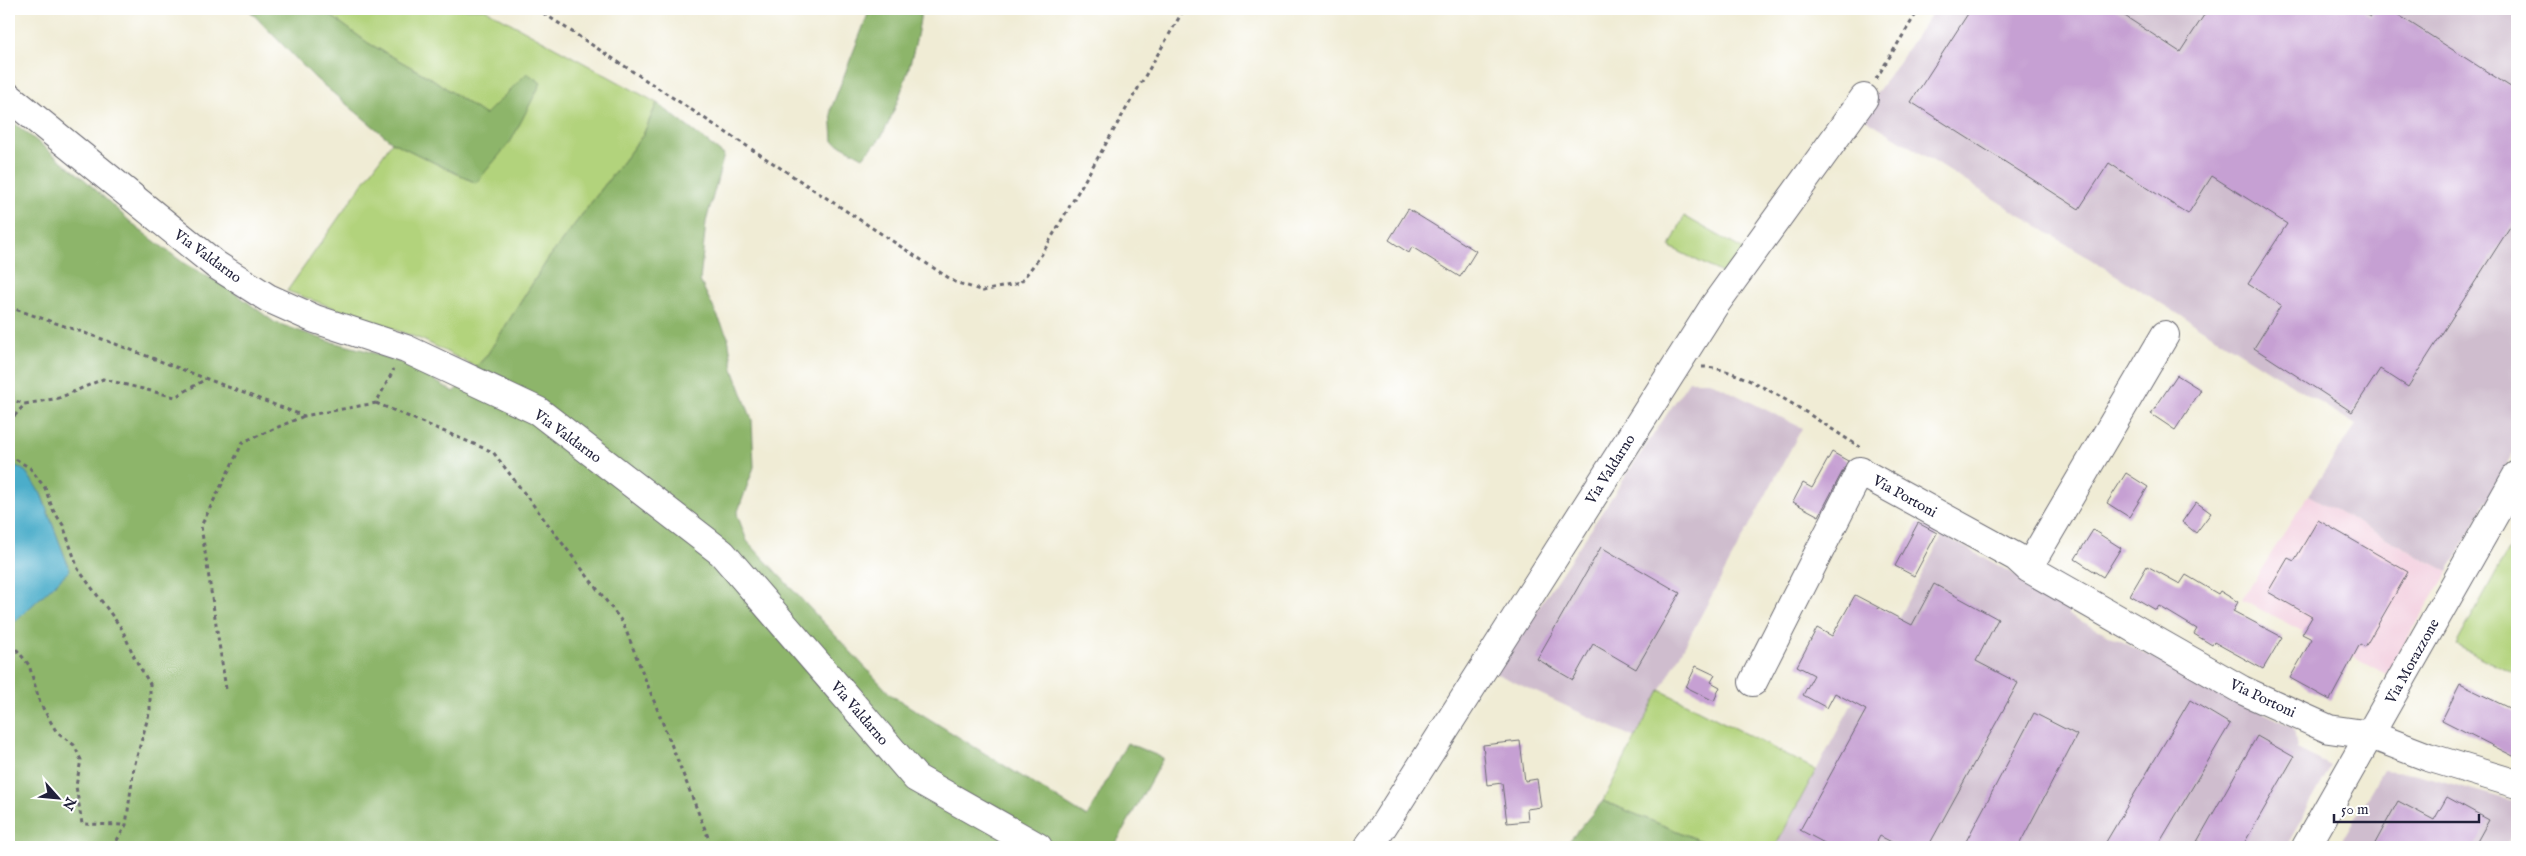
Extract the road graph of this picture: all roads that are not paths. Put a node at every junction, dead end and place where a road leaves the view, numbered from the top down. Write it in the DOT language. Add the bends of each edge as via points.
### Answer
graph roads {
  1 [pos="9,97"];
  2 [pos="1864,98"];
  3 [pos="2165,335"];
  4 [pos="2517,475"];
  5 [pos="2028,568"];
  6 [pos="1753,682"];
  7 [pos="2371,735"];
  8 [pos="2517,784"];
  9 [pos="1038,847"];
  10 [pos="1368,847"];
  11 [pos="2306,847"];
  1 -- 9 [label="street, Via Valdarno" via="216,265 268,298 315,319 406,349 538,411 722,553 916,778"];
  2 -- 10 [label="street, Via Valdarno" via="1714,306"];
  3 -- 5 [label="street"];
  4 -- 7 [label="street, Via Morazzone"];
  5 -- 6 [label="street, Via Portoni" via="1860,464"];
  5 -- 7 [label="street, Via Portoni" via="2242,690 2329,729"];
  7 -- 8 [label="street, Via Portoni" via="2428,757"];
  7 -- 11 [label="street, Via Morazzone"];
}
